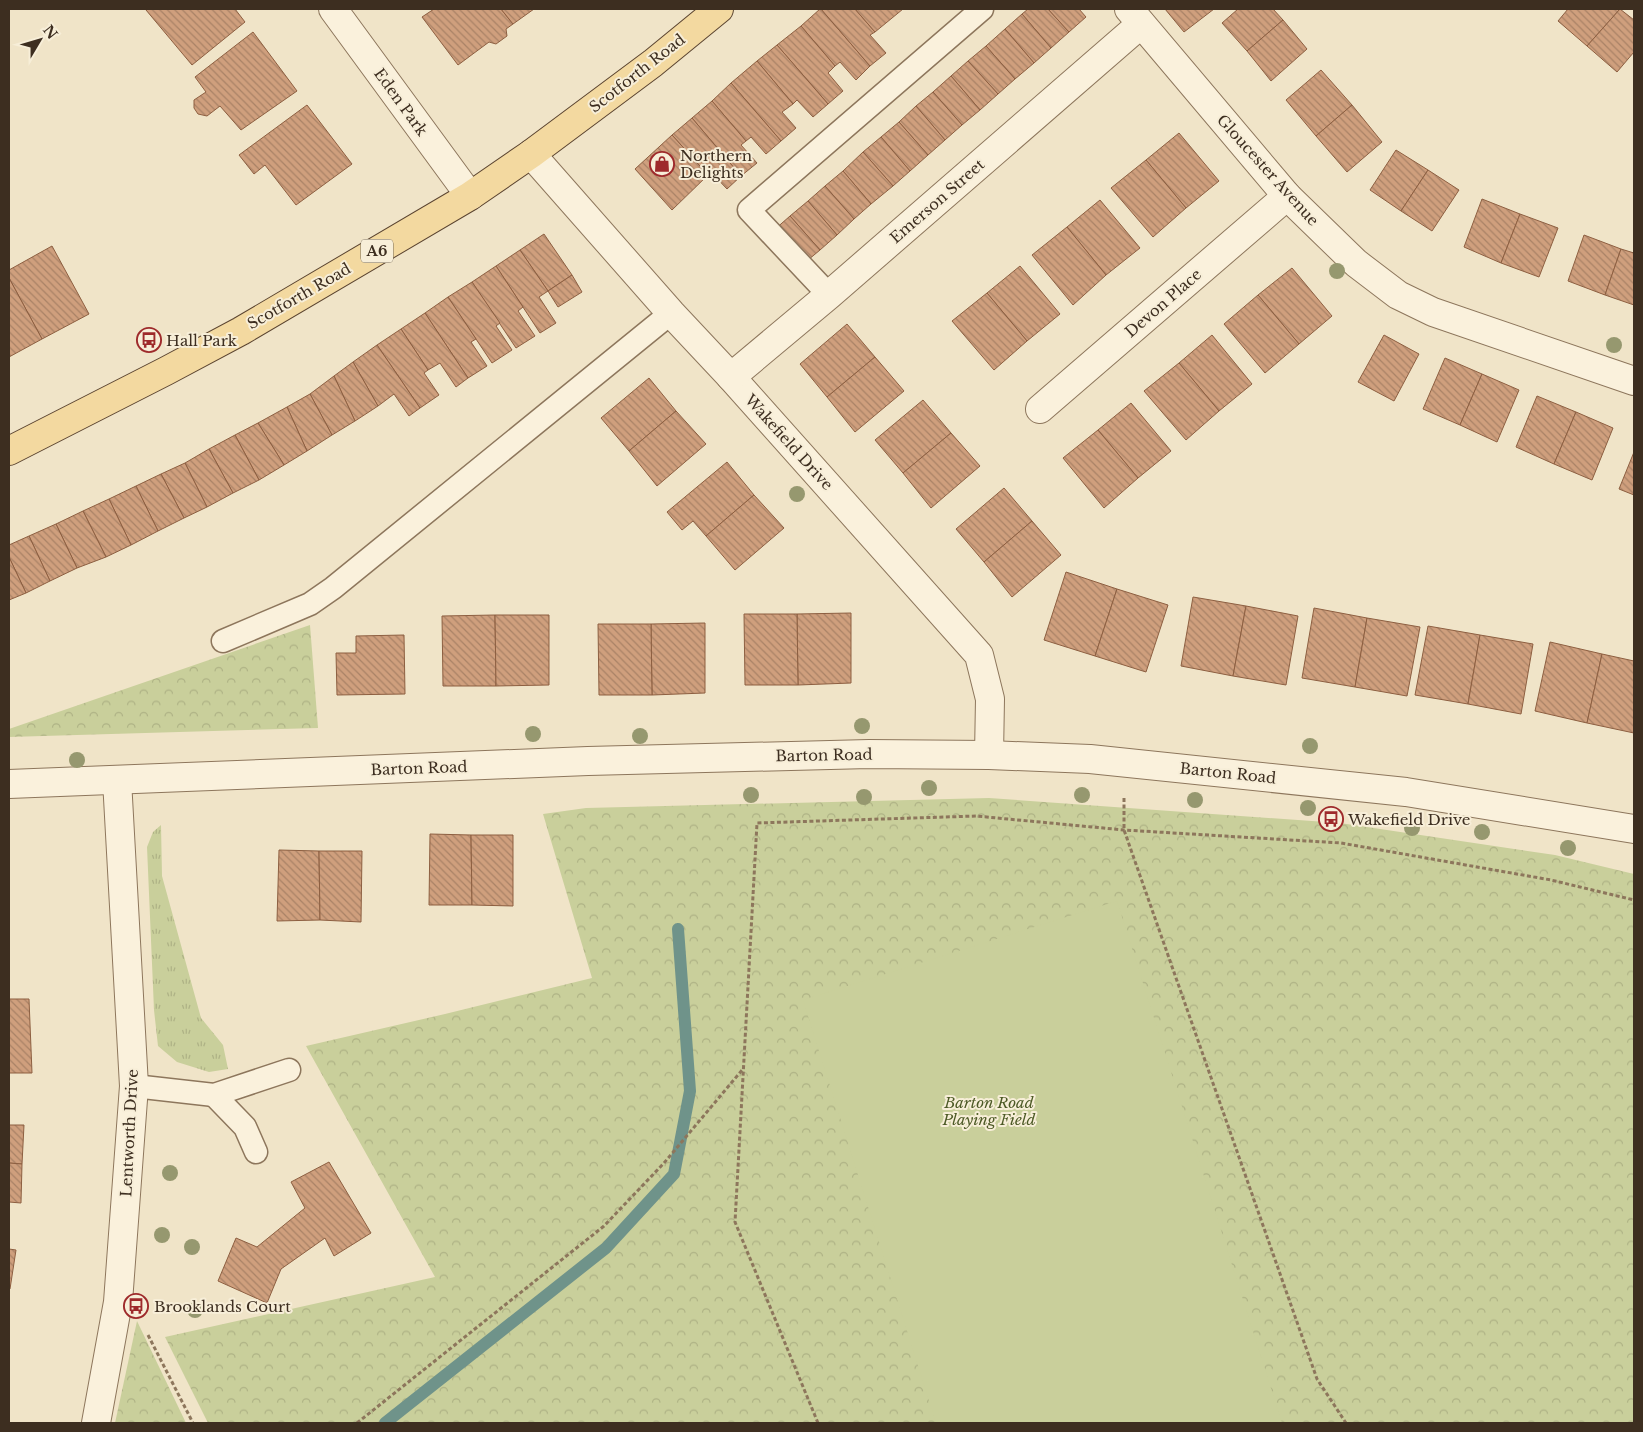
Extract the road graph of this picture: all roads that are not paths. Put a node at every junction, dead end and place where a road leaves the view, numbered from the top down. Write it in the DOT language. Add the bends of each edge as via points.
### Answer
graph roads {
  1 [pos="333,9"];
  2 [pos="719,9"];
  3 [pos="982,9"];
  4 [pos="1135,16"];
  5 [pos="531,154"];
  6 [pos="470,196"];
  7 [pos="1287,196"];
  8 [pos="829,295"];
  9 [pos="671,313"];
  10 [pos="731,377"];
  11 [pos="1634,381"];
  12 [pos="1040,409"];
  13 [pos="9,451"];
  14 [pos="223,641"];
  15 [pos="989,755"];
  16 [pos="117,780"];
  17 [pos="9,784"];
  18 [pos="1634,829"];
  19 [pos="289,1070"];
  20 [pos="134,1086"];
  21 [pos="214,1095"];
  22 [pos="256,1152"];
  23 [pos="96,1423"];
  1 -- 6 [label="street, Eden Park"];
  2 -- 5 [label="main road, Scotforth Road / A6"];
  3 -- 8 [label="lane" via="750,210"];
  4 -- 7 [label="street, Gloucester Avenue"];
  4 -- 8 [label="street, Emerson Street"];
  5 -- 6 [label="main road, Scotforth Road / A6"];
  5 -- 9 [label="street, Wakefield Drive"];
  6 -- 13 [label="main road, Scotforth Road / A6" via="241,331"];
  7 -- 11 [label="street, Gloucester Avenue" via="1356,264 1398,294 1434,312"];
  7 -- 12 [label="street, Devon Place"];
  8 -- 10 [label="street, Emerson Street"];
  9 -- 10 [label="street, Wakefield Drive"];
  9 -- 14 [label="lane" via="333,588 310,604"];
  10 -- 15 [label="street, Wakefield Drive" via="979,655 990,699"];
  15 -- 16 [label="street, Barton Road" via="860,754 588,761"];
  15 -- 18 [label="street, Barton Road" via="1124,762 1406,792"];
  16 -- 17 [label="street, Barton Road"];
  16 -- 20 [label="street, Lentworth Drive"];
  19 -- 21 [label="lane"];
  20 -- 21 [label="lane"];
  20 -- 23 [label="street, Lentworth Drive" via="118,1302"];
  21 -- 22 [label="lane" via="246,1127"];
}
